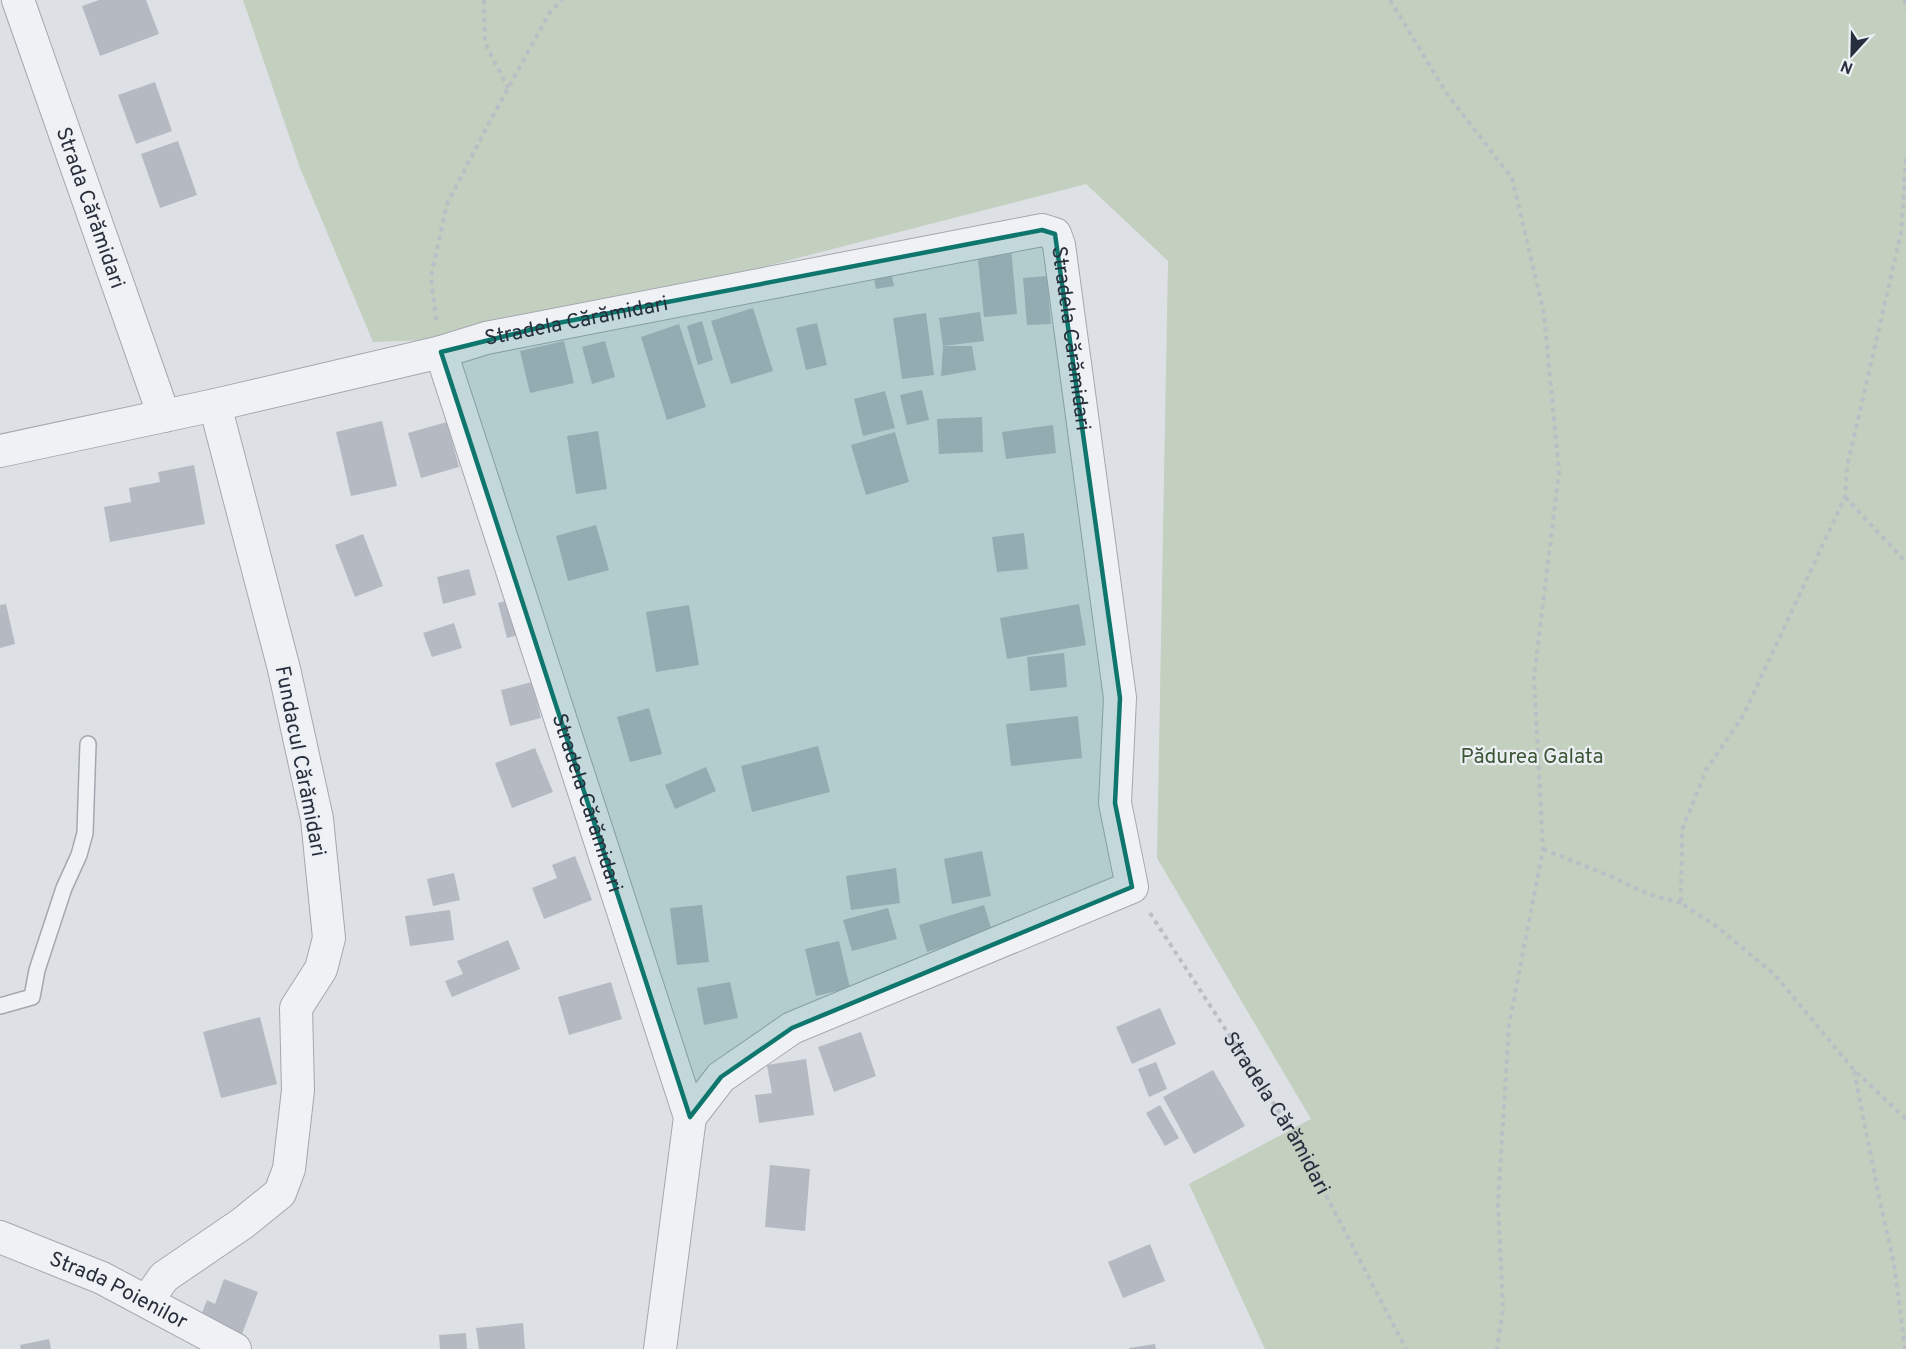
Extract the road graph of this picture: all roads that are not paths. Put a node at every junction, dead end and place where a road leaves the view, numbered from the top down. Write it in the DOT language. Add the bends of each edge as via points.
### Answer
graph roads {
  1 [pos="18,0"];
  2 [pos="441,352"];
  3 [pos="214,405"];
  4 [pos="164,416"];
  5 [pos="0,451"];
  6 [pos="88,744"];
  7 [pos="0,1005"];
  8 [pos="690,1117"];
  9 [pos="0,1237"];
  10 [pos="147,1301"];
  11 [pos="235,1349"];
  12 [pos="660,1349"];
  1 -- 4 [label="street, Strada Cărămidari"];
  2 -- 3 [label="street, Stradela Cărămidari"];
  2 -- 8 [label="street, Stradela Cărămidari"];
  2 -- 8 [label="street, Stradela Cărămidari" via="558,323 1042,230 1055,234 1059,245 1120,698 1115,803 1132,887 792,1028 721,1077"];
  3 -- 4 [label="street, Stradela Cărămidari"];
  3 -- 10 [label="street, Fundacul Cărămidari" via="284,669 317,819 330,938 321,969 296,1008 298,1090 289,1169 280,1193 164,1277"];
  4 -- 5 [label="street, Stradela Cărămidari"];
  6 -- 7 [label="lane" via="85,833 37,970 33,997"];
  8 -- 12 [label="street, Stradela Cărămidari"];
  9 -- 10 [label="street, Strada Poienilor" via="102,1278"];
  10 -- 11 [label="street, Strada Poienilor"];
}
